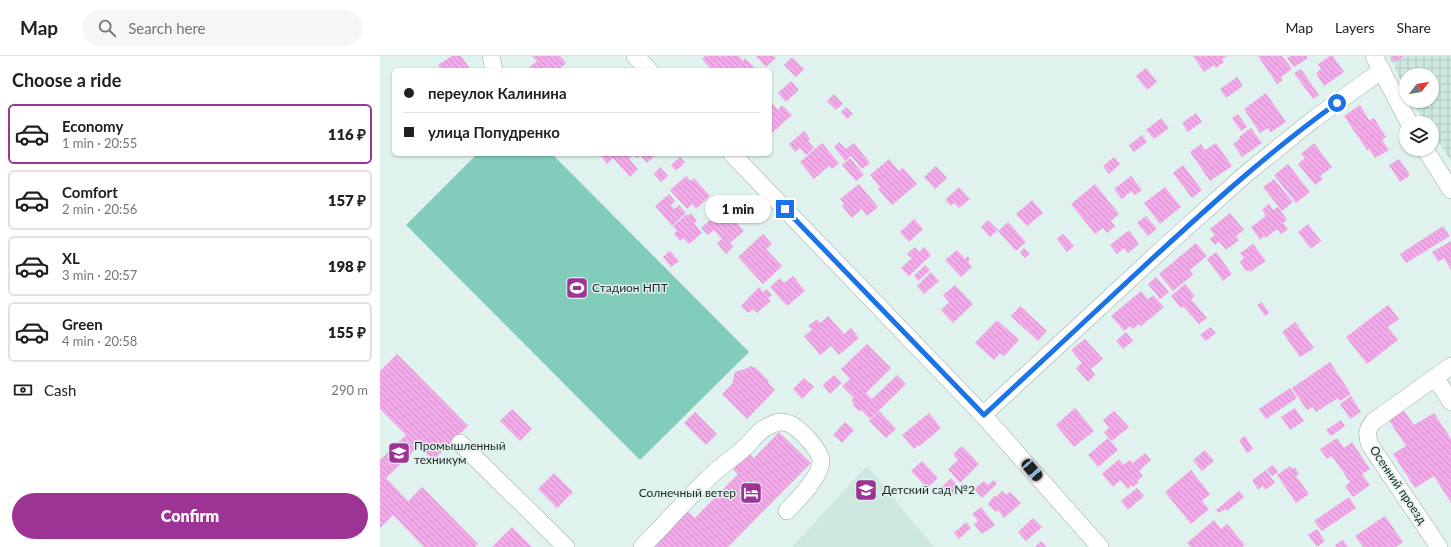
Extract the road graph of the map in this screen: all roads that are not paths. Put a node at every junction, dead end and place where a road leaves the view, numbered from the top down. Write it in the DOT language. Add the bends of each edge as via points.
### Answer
graph roads {
  1 [pos="491,56"];
  2 [pos="635,56"];
  3 [pos="1378,63"];
  4 [pos="494,68"];
  5 [pos="647,68"];
  6 [pos="1405,116"];
  7 [pos="734,156"];
  8 [pos="1429,156"];
  9 [pos="1451,190"];
  10 [pos="1451,366"];
  11 [pos="1435,377"];
  12 [pos="1451,402"];
  13 [pos="984,415"];
  14 [pos="460,443"];
  15 [pos="786,511"];
  16 [pos="566,547"];
  17 [pos="642,547"];
  18 [pos="1100,547"];
  19 [pos="1439,547"];
  1 -- 4 [label="street"];
  2 -- 5 [label="street"];
  3 -- 6 [label="street"];
  3 -- 13 [label="street" via="1247,173"];
  7 -- 13 [label="street"];
  8 -- 9 [label="street"];
  10 -- 11 [label="street, Осенний проезд"];
  11 -- 12 [label="street"];
  11 -- 19 [label="street, Осенний проезд" via="1374,421 1368,428 1367,436 1370,445"];
  13 -- 18 [label="street"];
  14 -- 16 [label="street"];
  15 -- 17 [label="street" via="813,481 821,463 816,448 793,425 777,422 767,426 716,471"];
}
